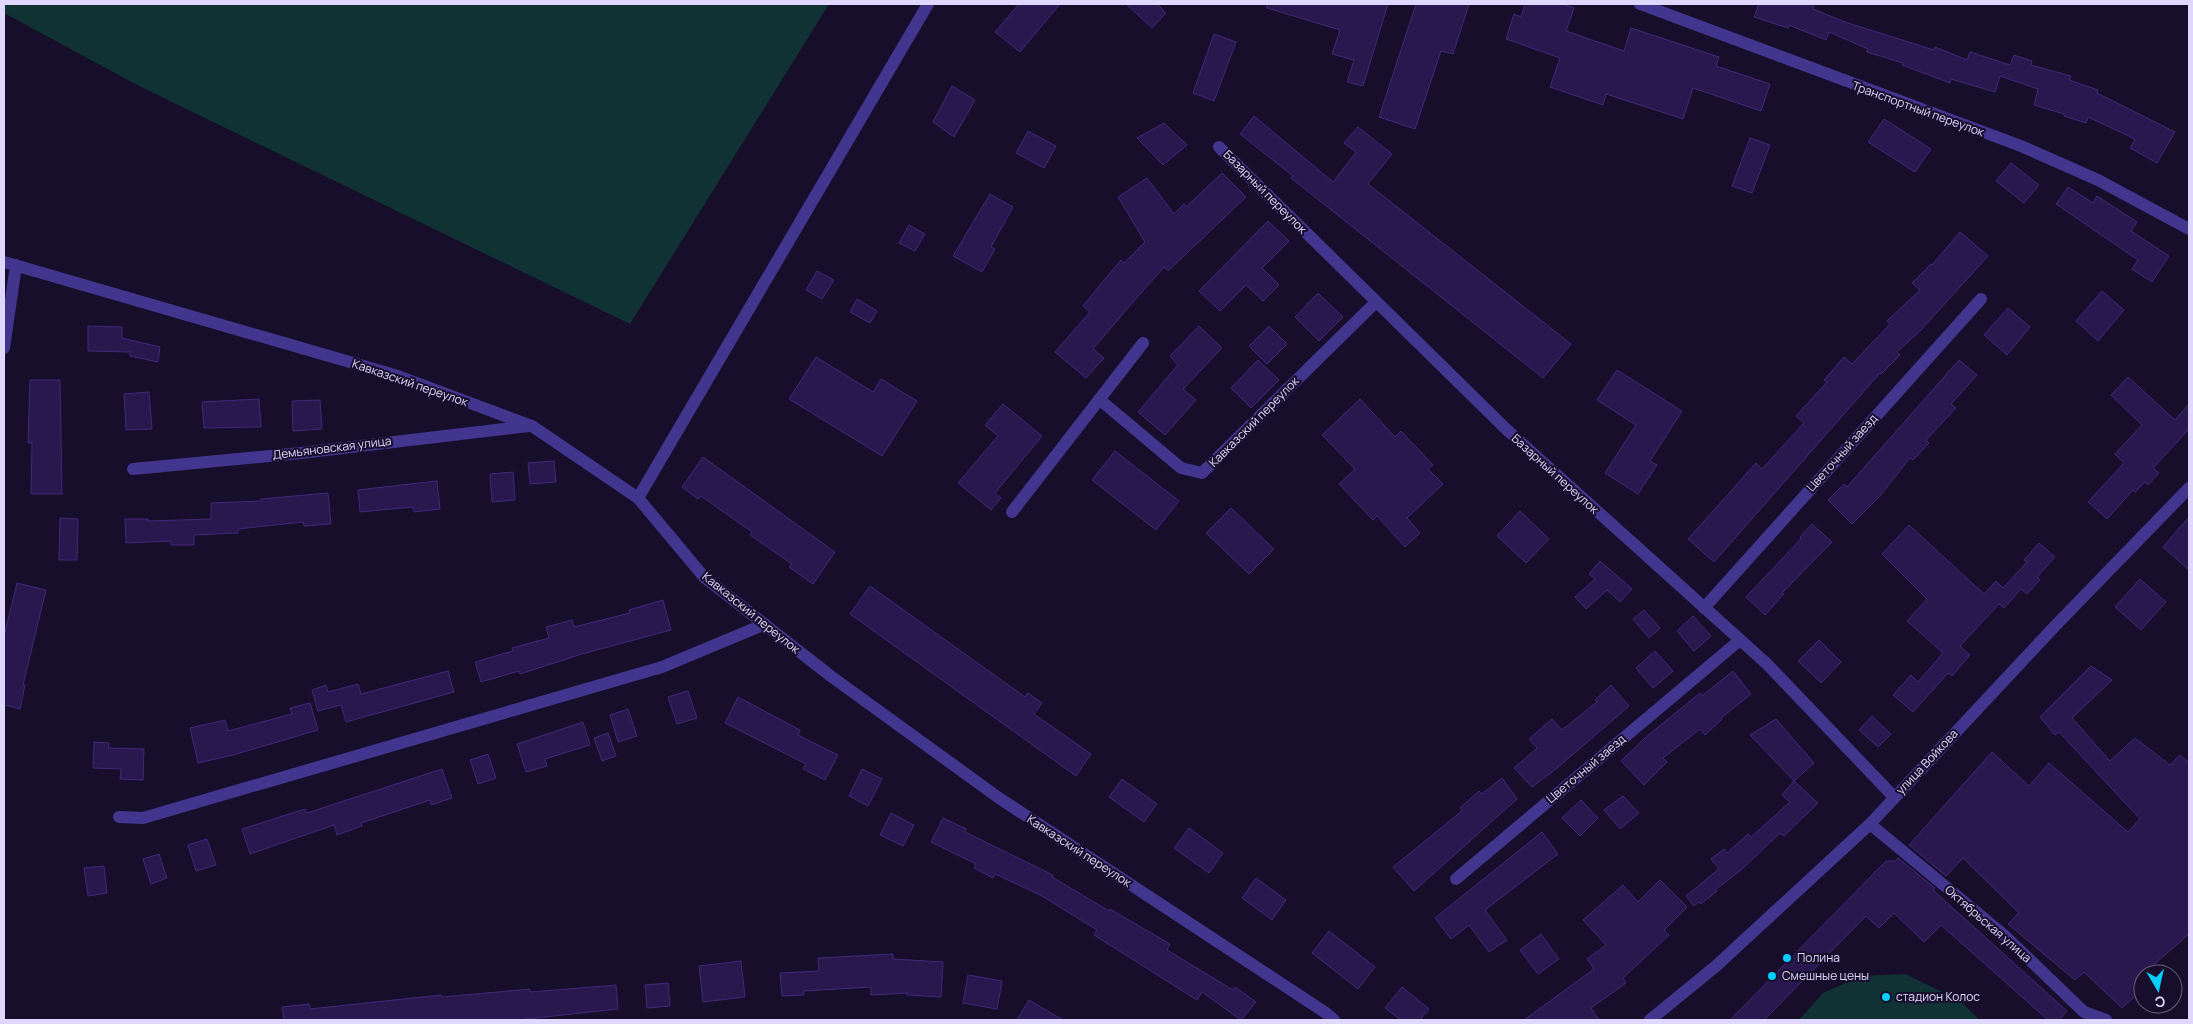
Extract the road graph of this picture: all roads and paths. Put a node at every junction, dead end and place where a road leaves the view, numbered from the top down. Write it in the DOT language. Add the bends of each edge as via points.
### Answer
graph roads {
  1 [pos="928,4"];
  2 [pos="1640,4"];
  3 [pos="1219,148"];
  4 [pos="2189,229"];
  5 [pos="10,264"];
  6 [pos="1980,298"];
  7 [pos="1376,302"];
  8 [pos="1143,342"];
  9 [pos="4,348"];
  10 [pos="1099,399"];
  11 [pos="532,426"];
  12 [pos="133,468"];
  13 [pos="2189,488"];
  14 [pos="638,498"];
  15 [pos="1012,512"];
  16 [pos="1704,608"];
  17 [pos="765,624"];
  18 [pos="1740,640"];
  19 [pos="1894,797"];
  20 [pos="119,817"];
  21 [pos="1870,824"];
  22 [pos="1456,879"];
  23 [pos="1334,1020"];
  24 [pos="1650,1020"];
  25 [pos="2106,1020"];
  1 -- 14 [label="street"];
  2 -- 4 [label="street, Транспортный переулок" via="2021,146 2098,180"];
  3 -- 7 [label="street, Базарный переулок"];
  5 -- 9 [label="street"];
  5 -- 11 [label="street, Кавказский переулок" via="398,376"];
  6 -- 16 [label="street, Цветочный заезд"];
  7 -- 10 [label="street, Кавказский переулок" via="1202,473 1181,468"];
  7 -- 16 [label="street, Базарный переулок" via="1506,429"];
  8 -- 10 [label="street"];
  10 -- 15 [label="street"];
  11 -- 12 [label="street, Демьяновская улица" via="301,453"];
  11 -- 14 [label="street, Кавказский переулок"];
  13 -- 19 [label="street, улица Войкова"];
  14 -- 17 [label="street, Кавказский переулок" via="704,578"];
  16 -- 18 [label="street, Базарный переулок"];
  17 -- 20 [label="street" via="662,668 143,818"];
  17 -- 23 [label="street, Кавказский переулок" via="832,677 999,798"];
  18 -- 19 [label="street, Базарный переулок"];
  18 -- 22 [label="street, Цветочный заезд"];
  19 -- 21 [label="street, улица Войкова"];
  21 -- 24 [label="street, улица Войкова" via="1716,966"];
  21 -- 25 [label="street, Октябрьская улица" via="2004,935 2084,1012"];
}
